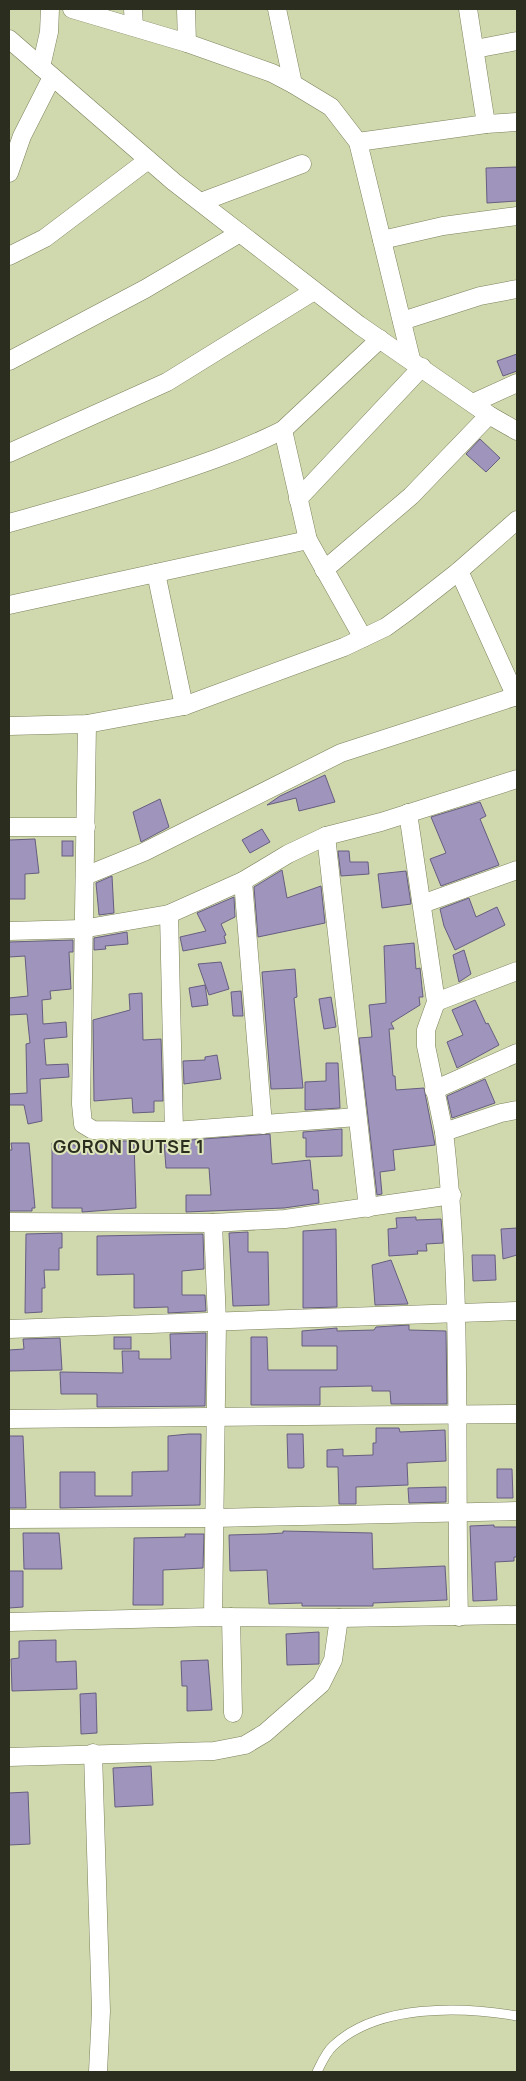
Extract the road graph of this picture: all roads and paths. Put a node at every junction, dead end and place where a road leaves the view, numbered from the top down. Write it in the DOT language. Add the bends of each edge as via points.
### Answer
graph roads {
  1 [pos="50,9"];
  2 [pos="72,9"];
  3 [pos="133,9"];
  4 [pos="186,9"];
  5 [pos="277,9"];
  6 [pos="468,9"];
  7 [pos="134,27"];
  8 [pos="9,39"];
  9 [pos="517,42"];
  10 [pos="187,43"];
  11 [pos="475,49"];
  12 [pos="46,72"];
  13 [pos="293,84"];
  14 [pos="517,122"];
  15 [pos="486,124"];
  16 [pos="15,137"];
  17 [pos="358,142"];
  18 [pos="148,160"];
  19 [pos="302,164"];
  20 [pos="9,173"];
  21 [pos="201,202"];
  22 [pos="517,216"];
  23 [pos="240,233"];
  24 [pos="382,240"];
  25 [pos="9,256"];
  26 [pos="517,289"];
  27 [pos="314,291"];
  28 [pos="402,321"];
  29 [pos="380,339"];
  30 [pos="9,361"];
  31 [pos="417,363"];
  32 [pos="517,383"];
  33 [pos="472,403"];
  34 [pos="490,415"];
  35 [pos="283,430"];
  36 [pos="517,431"];
  37 [pos="9,453"];
  38 [pos="298,499"];
  39 [pos="517,520"];
  40 [pos="9,523"];
  41 [pos="308,540"];
  42 [pos="324,570"];
  43 [pos="460,570"];
  44 [pos="156,573"];
  45 [pos="9,605"];
  46 [pos="363,638"];
  47 [pos="517,697"];
  48 [pos="184,706"];
  49 [pos="87,724"];
  50 [pos="9,726"];
  51 [pos="517,779"];
  52 [pos="408,813"];
  53 [pos="9,827"];
  54 [pos="86,827"];
  55 [pos="326,836"];
  56 [pos="517,870"];
  57 [pos="85,876"];
  58 [pos="242,881"];
  59 [pos="422,904"];
  60 [pos="168,914"];
  61 [pos="82,929"];
  62 [pos="9,931"];
  63 [pos="517,971"];
  64 [pos="436,1002"];
  65 [pos="517,1053"];
  66 [pos="434,1090"];
  67 [pos="517,1110"];
  68 [pos="357,1117"];
  69 [pos="262,1126"];
  70 [pos="174,1131"];
  71 [pos="444,1132"];
  72 [pos="452,1194"];
  73 [pos="368,1208"];
  74 [pos="9,1222"];
  75 [pos="213,1223"];
  76 [pos="517,1311"];
  77 [pos="458,1312"];
  78 [pos="217,1322"];
  79 [pos="9,1328"];
  80 [pos="456,1414"];
  81 [pos="517,1414"];
  82 [pos="216,1418"];
  83 [pos="9,1419"];
  84 [pos="456,1511"];
  85 [pos="517,1511"];
  86 [pos="215,1518"];
  87 [pos="9,1519"];
  88 [pos="517,1615"];
  89 [pos="213,1617"];
  90 [pos="230,1617"];
  91 [pos="459,1617"];
  92 [pos="339,1618"];
  93 [pos="9,1622"];
  94 [pos="233,1713"];
  95 [pos="93,1753"];
  96 [pos="9,1757"];
  97 [pos="517,2016"];
  98 [pos="98,2072"];
  99 [pos="316,2072"];
  1 -- 12 [label="street"];
  2 -- 7 [label="street"];
  3 -- 7 [label="street"];
  4 -- 10 [label="street"];
  5 -- 13 [label="street"];
  6 -- 11 [label="street"];
  7 -- 10 [label="street"];
  8 -- 12 [label="street"];
  9 -- 11 [label="street"];
  10 -- 13 [label="street"];
  11 -- 15 [label="street"];
  12 -- 16 [label="street"];
  12 -- 18 [label="street"];
  13 -- 17 [label="street" via="332,107"];
  14 -- 15 [label="street"];
  15 -- 17 [label="street"];
  16 -- 20 [label="street"];
  17 -- 24 [label="street"];
  18 -- 21 [label="street"];
  18 -- 25 [label="street" via="45,238"];
  19 -- 21 [label="street"];
  21 -- 23 [label="street"];
  22 -- 24 [label="street" via="443,226"];
  23 -- 27 [label="street"];
  23 -- 30 [label="street" via="145,289"];
  24 -- 28 [label="street"];
  26 -- 28 [label="street" via="480,296"];
  27 -- 29 [label="street"];
  27 -- 37 [label="street" via="167,382"];
  28 -- 31 [label="street"];
  29 -- 31 [label="street"];
  29 -- 35 [label="street"];
  31 -- 33 [label="street"];
  31 -- 38 [label="street"];
  32 -- 33 [label="street"];
  33 -- 34 [label="street"];
  34 -- 36 [label="street"];
  34 -- 42 [label="street" via="418,489"];
  35 -- 38 [label="street"];
  35 -- 40 [label="street" via="228,456"];
  38 -- 41 [label="street"];
  39 -- 43 [label="street"];
  41 -- 42 [label="street"];
  41 -- 44 [label="street"];
  42 -- 46 [label="street"];
  43 -- 46 [label="street" via="386,627"];
  43 -- 47 [label="street"];
  44 -- 45 [label="street"];
  44 -- 48 [label="street"];
  46 -- 48 [label="street"];
  47 -- 57 [label="street" via="341,754 144,852"];
  48 -- 49 [label="street"];
  49 -- 50 [label="street"];
  49 -- 54 [label="street"];
  51 -- 52 [label="street"];
  52 -- 55 [label="street"];
  52 -- 59 [label="street"];
  53 -- 54 [label="street"];
  54 -- 57 [label="street"];
  55 -- 58 [label="street"];
  55 -- 68 [label="street"];
  56 -- 59 [label="street"];
  57 -- 61 [label="street"];
  58 -- 60 [label="street"];
  58 -- 69 [label="street"];
  59 -- 64 [label="street"];
  60 -- 61 [label="street"];
  60 -- 70 [label="street"];
  61 -- 62 [label="street"];
  61 -- 70 [label="street" via="83,1124 93,1130"];
  63 -- 64 [label="street"];
  64 -- 66 [label="street" via="426,1030"];
  65 -- 66 [label="street"];
  66 -- 71 [label="street"];
  67 -- 71 [label="street"];
  68 -- 69 [label="street"];
  68 -- 73 [label="street"];
  69 -- 70 [label="street"];
  71 -- 72 [label="street"];
  72 -- 73 [label="street"];
  72 -- 77 [label="street"];
  73 -- 75 [label="street" via="285,1219"];
  74 -- 75 [label="street"];
  75 -- 78 [label="street"];
  76 -- 77 [label="street"];
  77 -- 78 [label="street"];
  77 -- 80 [label="street"];
  78 -- 79 [label="street"];
  78 -- 82 [label="street"];
  80 -- 81 [label="street"];
  80 -- 82 [label="street"];
  80 -- 84 [label="street"];
  82 -- 83 [label="street"];
  82 -- 86 [label="street"];
  84 -- 85 [label="street"];
  84 -- 86 [label="street"];
  84 -- 91 [label="street"];
  86 -- 87 [label="street"];
  86 -- 89 [label="street"];
  88 -- 91 [label="street"];
  89 -- 90 [label="street"];
  89 -- 93 [label="street"];
  90 -- 92 [label="street"];
  90 -- 94 [label="street"];
  91 -- 92 [label="street"];
  92 -- 95 [label="street" via="333,1660 321,1684 265,1733 245,1745 214,1752"];
  95 -- 96 [label="street"];
  95 -- 98 [label="street" via="101,2011"];
  97 -- 99 [label="lane" via="444,2009 359,2026 331,2047"];
}
